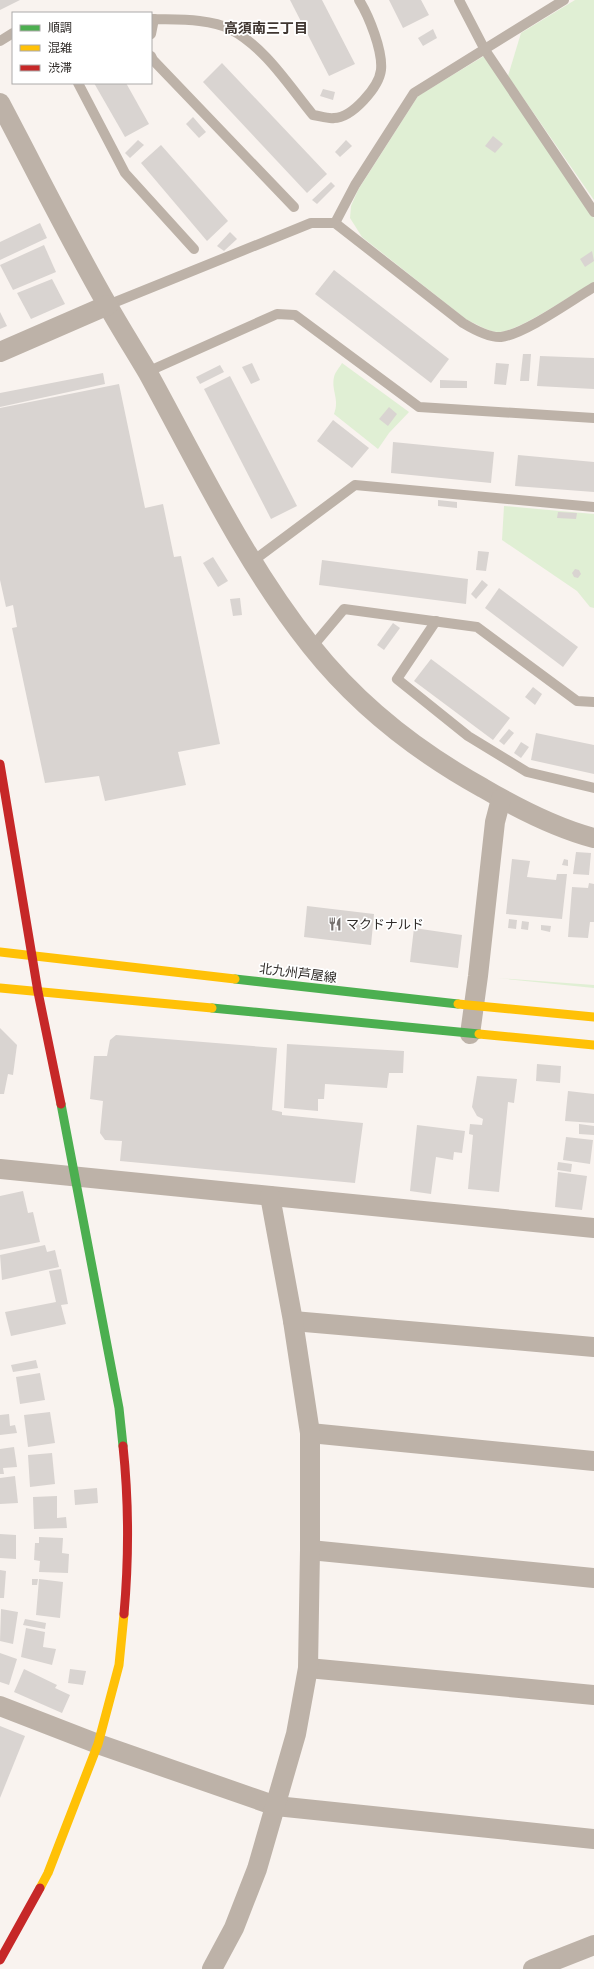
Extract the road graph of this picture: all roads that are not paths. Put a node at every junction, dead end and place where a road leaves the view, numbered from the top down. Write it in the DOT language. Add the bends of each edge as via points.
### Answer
graph roads {
  1 [pos="360,0"];
  2 [pos="459,0"];
  3 [pos="564,0"];
  4 [pos="152,19"];
  5 [pos="12,34"];
  6 [pos="0,41"];
  7 [pos="485,50"];
  8 [pos="152,58"];
  9 [pos="79,84"];
  10 [pos="0,104"];
  11 [pos="294,207"];
  12 [pos="594,212"];
  13 [pos="335,223"];
  14 [pos="194,249"];
  15 [pos="594,287"];
  16 [pos="108,305"];
  17 [pos="0,352"];
  18 [pos="147,372"];
  19 [pos="594,418"];
  20 [pos="594,507"];
  21 [pos="253,561"];
  22 [pos="436,621"];
  23 [pos="312,647"];
  24 [pos="594,702"];
  25 [pos="1,771"];
  26 [pos="594,788"];
  27 [pos="501,799"];
  28 [pos="594,838"];
  29 [pos="0,952"];
  30 [pos="32,955"];
  31 [pos="0,988"];
  32 [pos="38,992"];
  33 [pos="474,1006"];
  34 [pos="594,1017"];
  35 [pos="470,1034"];
  36 [pos="594,1045"];
  37 [pos="0,1169"];
  38 [pos="76,1176"];
  39 [pos="270,1196"];
  40 [pos="594,1228"];
  41 [pos="293,1321"];
  42 [pos="594,1347"];
  43 [pos="310,1433"];
  44 [pos="594,1461"];
  45 [pos="310,1550"];
  46 [pos="594,1578"];
  47 [pos="308,1668"];
  48 [pos="594,1695"];
  49 [pos="0,1706"];
  50 [pos="98,1744"];
  51 [pos="276,1806"];
  52 [pos="594,1839"];
  53 [pos="594,1946"];
  54 [pos="0,1960"];
  55 [pos="212,1969"];
  56 [pos="533,1969"];
  1 -- 4 [label="lane" via="379,48 381,70 370,92 353,111 336,118 313,115 254,47 230,29 203,22"];
  2 -- 7 [label="lane"];
  3 -- 7 [label="lane"];
  5 -- 6 [label="lane"];
  7 -- 12 [label="lane"];
  7 -- 13 [label="lane" via="414,92"];
  8 -- 11 [label="lane"];
  9 -- 14 [label="lane" via="125,173"];
  10 -- 16 [label="street"];
  13 -- 15 [label="lane" via="463,323 493,336 500,337 522,330"];
  13 -- 16 [label="lane" via="311,223"];
  16 -- 17 [label="street"];
  16 -- 18 [label="street"];
  18 -- 19 [label="lane" via="277,314 295,315 419,407"];
  18 -- 21 [label="street" via="214,497"];
  20 -- 21 [label="lane" via="355,485"];
  21 -- 23 [label="street" via="280,604"];
  22 -- 23 [label="lane" via="344,609"];
  22 -- 24 [label="lane" via="478,627 577,701"];
  22 -- 26 [label="lane" via="397,679 468,736 526,772"];
  23 -- 27 [label="street" via="352,692 397,731 449,770"];
  25 -- 30 [label="street"];
  27 -- 28 [label="street" via="545,820"];
  27 -- 33 [label="street" via="495,822"];
  29 -- 30 [label="street, 北九州芦屋線"];
  30 -- 32 [label="street"];
  30 -- 33 [label="street, 北九州芦屋線"];
  31 -- 32 [label="street"];
  32 -- 35 [label="street"];
  32 -- 38 [label="street"];
  33 -- 34 [label="street, 北九州芦屋線"];
  33 -- 35 [label="street"];
  35 -- 36 [label="street"];
  37 -- 38 [label="street"];
  38 -- 39 [label="street"];
  38 -- 50 [label="street" via="119,1408 128,1497 127,1579 119,1665"];
  39 -- 40 [label="street"];
  39 -- 41 [label="street"];
  41 -- 42 [label="street"];
  41 -- 43 [label="street"];
  43 -- 44 [label="street"];
  43 -- 45 [label="street"];
  45 -- 46 [label="street"];
  45 -- 47 [label="street"];
  47 -- 48 [label="street"];
  47 -- 51 [label="street" via="296,1734"];
  49 -- 50 [label="street"];
  50 -- 51 [label="street"];
  50 -- 54 [label="street" via="48,1873"];
  51 -- 52 [label="street"];
  51 -- 55 [label="street" via="257,1869 234,1928"];
  53 -- 56 [label="street"];
}
